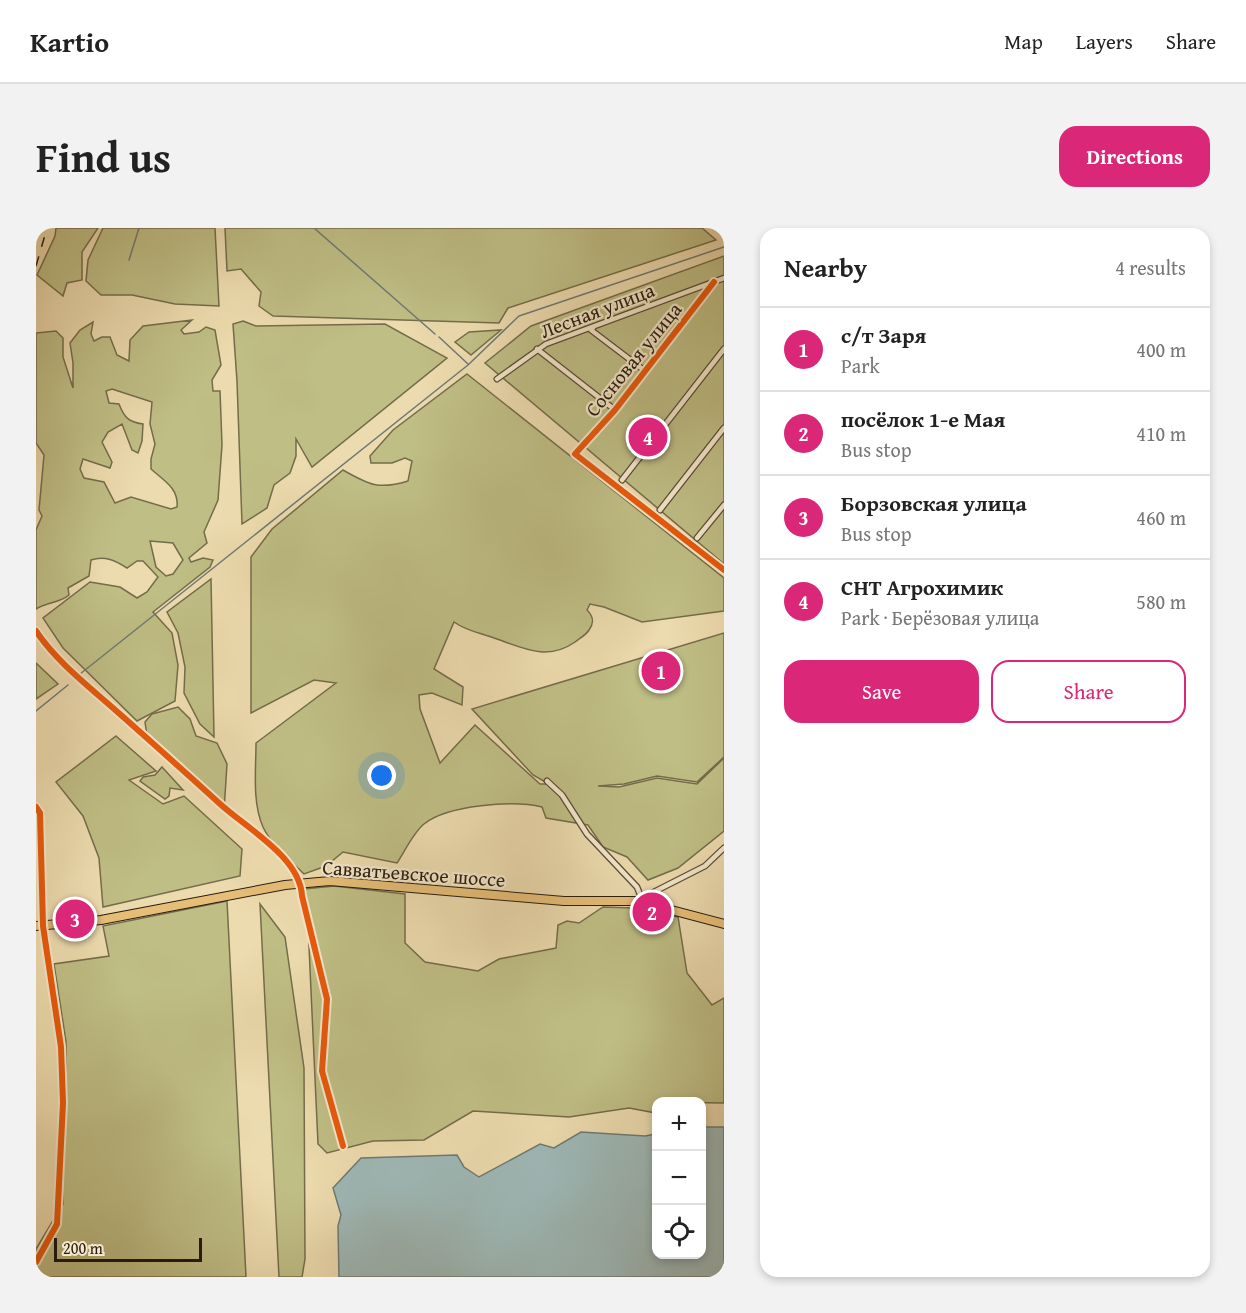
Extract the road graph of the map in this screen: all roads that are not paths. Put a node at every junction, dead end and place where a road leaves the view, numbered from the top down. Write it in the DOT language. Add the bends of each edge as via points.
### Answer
graph roads {
  1 [pos="724,278"];
  2 [pos="714,282"];
  3 [pos="593,328"];
  4 [pos="537,349"];
  5 [pos="724,349"];
  6 [pos="645,371"];
  7 [pos="497,379"];
  8 [pos="615,410"];
  9 [pos="724,428"];
  10 [pos="622,480"];
  11 [pos="724,505"];
  12 [pos="660,510"];
  13 [pos="697,538"];
  14 [pos="724,570"];
  15 [pos="547,781"];
  16 [pos="36,807"];
  17 [pos="724,848"];
  18 [pos="640,899"];
  19 [pos="724,924"];
  20 [pos="40,926"];
  21 [pos="36,1262"];
  1 -- 2 [label="street, Лесная улица"];
  2 -- 3 [label="street, Лесная улица"];
  2 -- 6 [label="street, Сосновая улица"];
  3 -- 4 [label="street, Лесная улица"];
  3 -- 6 [label="street"];
  4 -- 7 [label="street, Лесная улица"];
  4 -- 8 [label="street"];
  5 -- 10 [label="street"];
  6 -- 8 [label="street, Сосновая улица"];
  8 -- 14 [label="street, Сосновая улица" via="574,454"];
  9 -- 12 [label="street"];
  11 -- 13 [label="street"];
  15 -- 18 [label="street" via="562,795 587,834 637,887"];
  16 -- 20 [label="street" via="40,813"];
  17 -- 18 [label="street" via="705,866"];
  18 -- 19 [label="main road, Савватьевское шоссе"];
  18 -- 20 [label="main road, Савватьевское шоссе" via="564,901 325,881 101,920"];
  20 -- 21 [label="street" via="61,1047 63,1103 57,1224"];
}
